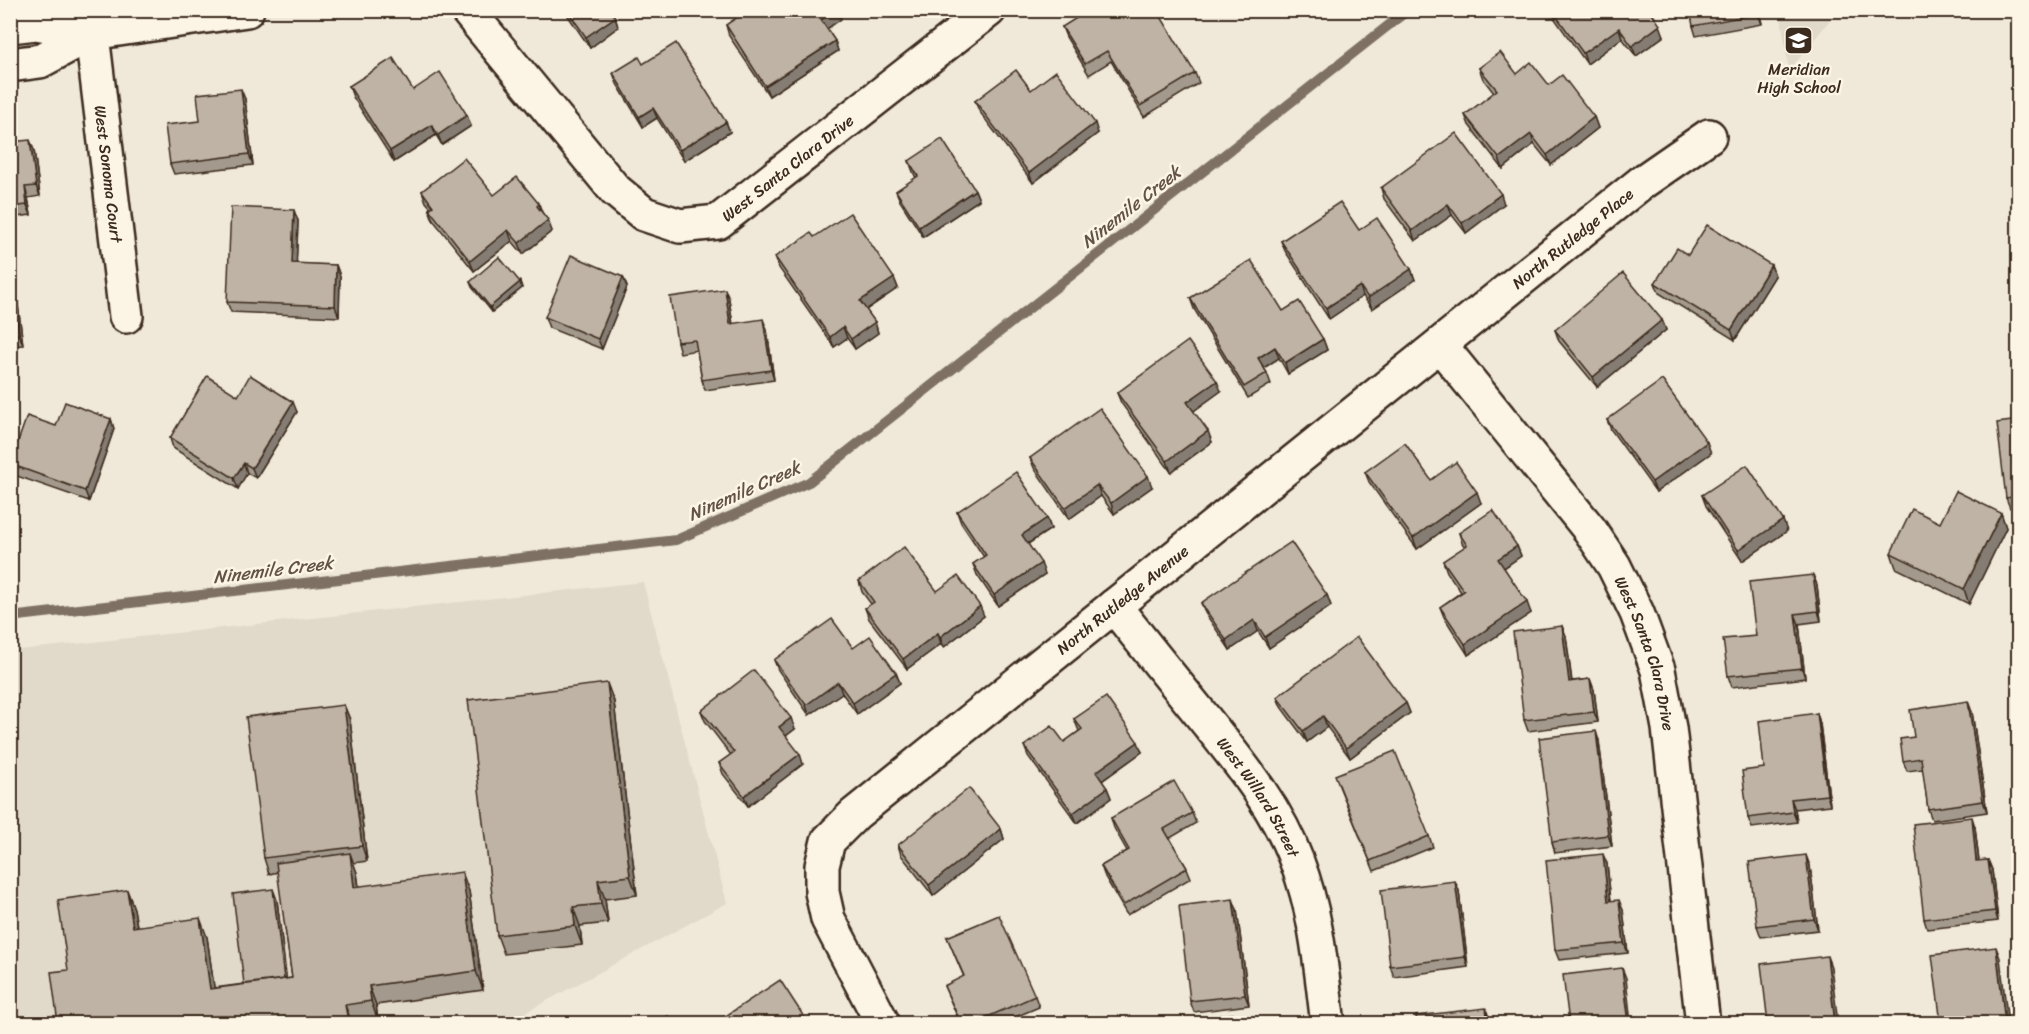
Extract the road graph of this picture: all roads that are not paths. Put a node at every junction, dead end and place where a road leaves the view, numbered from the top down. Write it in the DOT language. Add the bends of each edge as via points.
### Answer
graph roads {
  1 [pos="247,10"];
  2 [pos="467,10"];
  3 [pos="989,10"];
  4 [pos="90,22"];
  5 [pos="10,26"];
  6 [pos="10,65"];
  7 [pos="1708,136"];
  8 [pos="126,316"];
  9 [pos="1440,345"];
  10 [pos="1114,606"];
  11 [pos="883,1023"];
  12 [pos="1328,1023"];
  13 [pos="1703,1023"];
  1 -- 4 [label="street"];
  2 -- 3 [label="street, West Santa Clara Drive" via="615,190 644,214 680,226 718,222"];
  4 -- 5 [label="street"];
  4 -- 6 [label="street" via="40,61"];
  4 -- 8 [label="street, West Sonoma Court"];
  7 -- 9 [label="street, North Rutledge Place" via="1641,183"];
  9 -- 10 [label="street, North Rutledge Avenue"];
  9 -- 13 [label="street, West Santa Clara Drive" via="1590,530 1638,613 1658,670 1669,728"];
  10 -- 11 [label="street, North Rutledge Avenue" via="855,814 828,841 822,866 828,919"];
  10 -- 12 [label="street, West Willard Street" via="1241,763 1282,827 1309,897"];
}
